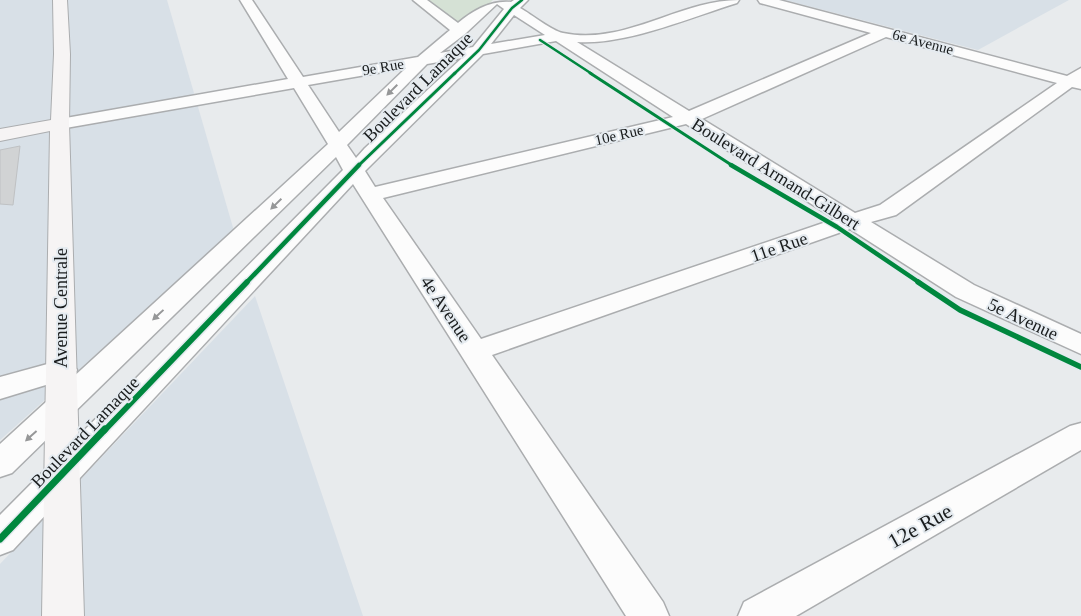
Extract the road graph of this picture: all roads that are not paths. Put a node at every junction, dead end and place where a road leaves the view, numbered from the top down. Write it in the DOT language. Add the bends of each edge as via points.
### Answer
graph roads {
  1 [pos="60,0"];
  2 [pos="246,0"];
  3 [pos="419,0"];
  4 [pos="733,0"];
  5 [pos="764,0"];
  6 [pos="507,2"];
  7 [pos="460,31"];
  8 [pos="885,32"];
  9 [pos="557,37"];
  10 [pos="479,50"];
  11 [pos="423,60"];
  12 [pos="1077,80"];
  13 [pos="298,82"];
  14 [pos="686,119"];
  15 [pos="60,124"];
  16 [pos="0,135"];
  17 [pos="337,145"];
  18 [pos="355,172"];
  19 [pos="371,194"];
  20 [pos="854,220"];
  21 [pos="965,291"];
  22 [pos="1081,345"];
  23 [pos="474,351"];
  24 [pos="62,370"];
  25 [pos="0,388"];
  26 [pos="62,408"];
  27 [pos="1081,435"];
  28 [pos="0,464"];
  29 [pos="62,476"];
  30 [pos="0,539"];
  31 [pos="63,616"];
  32 [pos="650,616"];
  33 [pos="758,616"];
  1 -- 15 [label="street, Avenue Centrale"];
  2 -- 13 [label="street, 4e Avenue"];
  3 -- 7 [label="street"];
  4 -- 9 [label="street, 9e Rue" via="614,37 593,40"];
  5 -- 8 [label="street, 6e Avenue"];
  6 -- 7 [label="street, Boulevard Lamaque"];
  6 -- 9 [label="street, Boulevard Armand-Gilbert"];
  6 -- 10 [label="street, Boulevard Lamaque"];
  7 -- 11 [label="street, Boulevard Lamaque"];
  8 -- 12 [label="street, 6e Avenue"];
  8 -- 14 [label="street, 10e Rue"];
  9 -- 10 [label="street, 9e Rue"];
  9 -- 14 [label="street, Boulevard Armand-Gilbert"];
  10 -- 11 [label="street, 9e Rue"];
  10 -- 18 [label="street, Boulevard Lamaque"];
  11 -- 13 [label="street, 9e Rue"];
  11 -- 17 [label="street, Boulevard Lamaque, one-way"];
  12 -- 20 [label="street, 11e Rue" via="888,210"];
  13 -- 15 [label="street, 9e Rue"];
  13 -- 17 [label="street, 4e Avenue"];
  14 -- 19 [label="street, 10e Rue"];
  14 -- 20 [label="street, Boulevard Armand-Gilbert"];
  15 -- 16 [label="street"];
  15 -- 24 [label="street, Avenue Centrale"];
  17 -- 18 [label="street, 4e Avenue"];
  17 -- 26 [label="street, Boulevard Lamaque, one-way"];
  18 -- 19 [label="street, 4e Avenue"];
  18 -- 29 [label="street, Boulevard Lamaque"];
  19 -- 23 [label="street, 4e Avenue"];
  20 -- 21 [label="street, Boulevard Armand-Gilbert"];
  20 -- 23 [label="street, 11e Rue"];
  21 -- 22 [label="street, 5e Avenue"];
  23 -- 32 [label="street, 4e Avenue"];
  24 -- 25 [label="street"];
  24 -- 26 [label="street, Avenue Centrale"];
  26 -- 28 [label="street, Boulevard Lamaque, one-way"];
  26 -- 29 [label="street, Avenue Centrale"];
  27 -- 33 [label="street, 12e Rue"];
  29 -- 30 [label="street, Boulevard Lamaque"];
  29 -- 31 [label="street, Avenue Centrale"];
}
